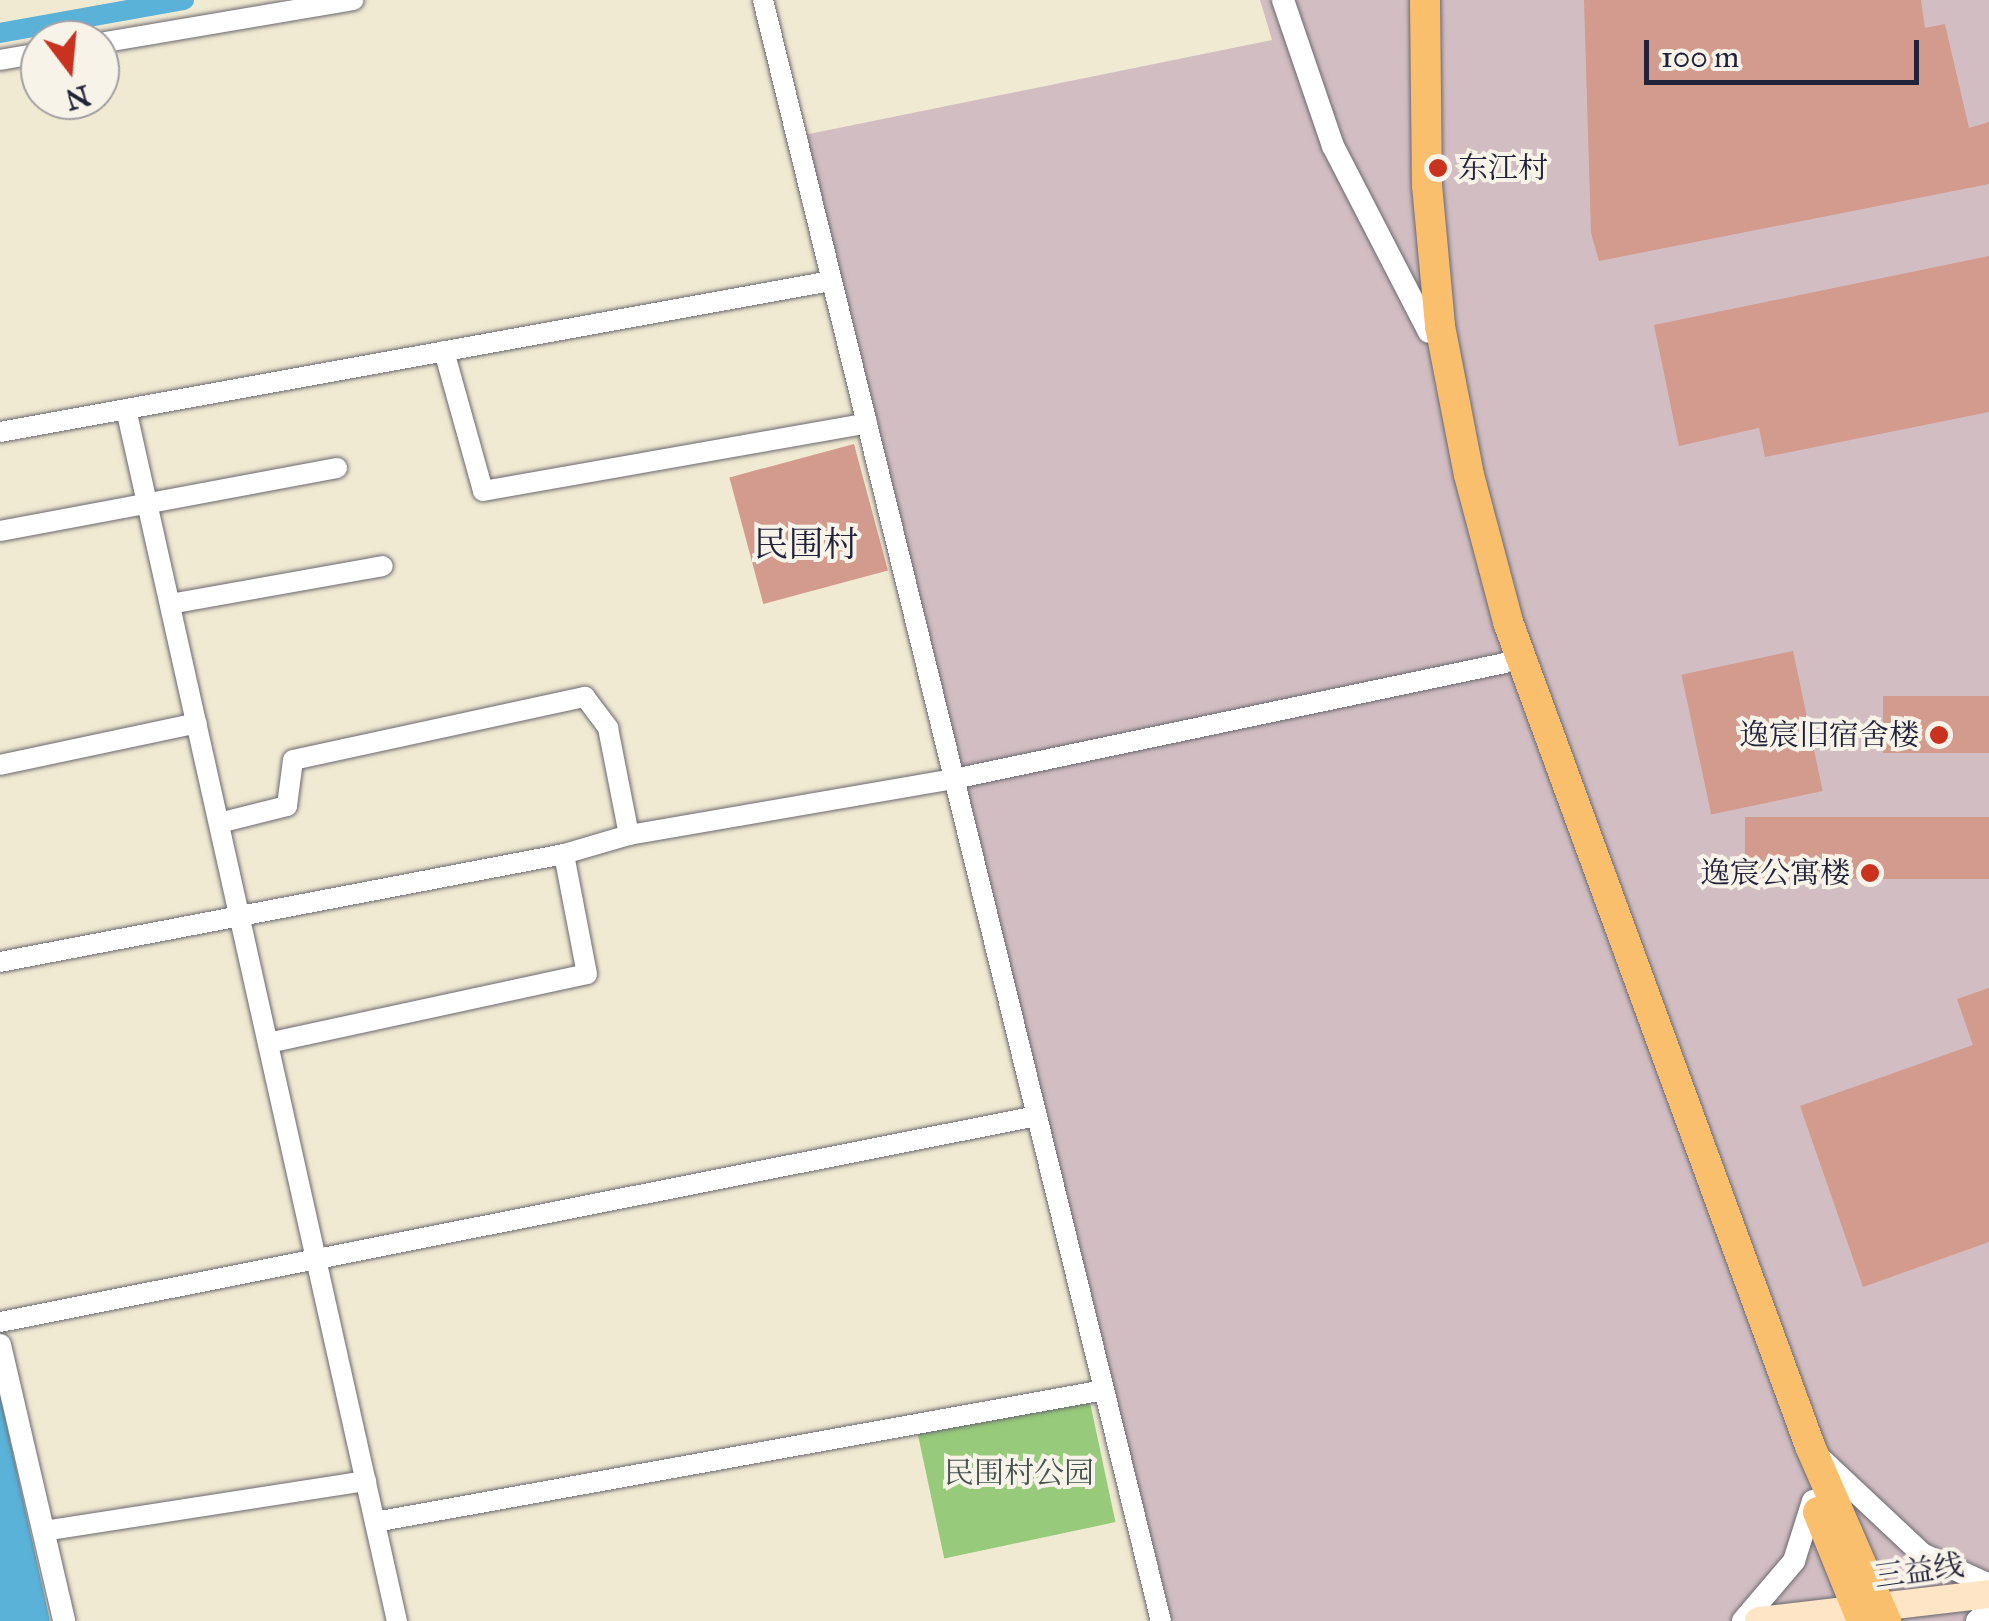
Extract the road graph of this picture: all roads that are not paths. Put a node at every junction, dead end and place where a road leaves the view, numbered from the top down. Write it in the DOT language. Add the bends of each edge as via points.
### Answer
graph roads {
  1 [pos="353,0"];
  2 [pos="763,0"];
  3 [pos="1283,0"];
  4 [pos="1414,0"];
  5 [pos="1425,0"];
  6 [pos="120,40"];
  7 [pos="832,281"];
  8 [pos="1428,332"];
  9 [pos="444,351"];
  10 [pos="126,409"];
  11 [pos="866,423"];
  12 [pos="0,432"];
  13 [pos="336,468"];
  14 [pos="148,504"];
  15 [pos="0,530"];
  16 [pos="382,566"];
  17 [pos="170,604"];
  18 [pos="1504,662"];
  19 [pos="196,723"];
  20 [pos="0,765"];
  21 [pos="954,779"];
  22 [pos="219,823"];
  23 [pos="629,835"];
  24 [pos="564,854"];
  25 [pos="240,917"];
  26 [pos="0,962"];
  27 [pos="268,1043"];
  28 [pos="1037,1116"];
  29 [pos="316,1259"];
  30 [pos="0,1322"];
  31 [pos="0,1345"];
  32 [pos="1104,1390"];
  33 [pos="1810,1446"];
  34 [pos="366,1481"];
  35 [pos="1813,1500"];
  36 [pos="375,1522"];
  37 [pos="43,1531"];
  38 [pos="1989,1585"];
  39 [pos="1989,1594"];
  40 [pos="1989,1610"];
  41 [pos="1872,1616"];
  42 [pos="64,1621"];
  43 [pos="397,1621"];
  44 [pos="1161,1621"];
  45 [pos="1743,1621"];
  46 [pos="1759,1621"];
  47 [pos="1828,1621"];
  48 [pos="1978,1621"];
  1 -- 6 [label="street"];
  2 -- 7 [label="street"];
  3 -- 8 [label="street" via="1332,146"];
  4 -- 8 [label="main road"];
  5 -- 33 [label="main road" via="1432,256 1453,401 1487,549 1542,728"];
  7 -- 9 [label="street"];
  7 -- 11 [label="street"];
  8 -- 18 [label="main road" via="1447,442"];
  9 -- 10 [label="street"];
  9 -- 11 [label="street" via="483,491"];
  10 -- 12 [label="street"];
  10 -- 14 [label="street"];
  11 -- 21 [label="street"];
  13 -- 14 [label="street"];
  14 -- 15 [label="street"];
  14 -- 17 [label="street"];
  16 -- 17 [label="street"];
  17 -- 19 [label="street"];
  18 -- 21 [label="street"];
  18 -- 35 [label="main road"];
  19 -- 20 [label="street"];
  19 -- 22 [label="street"];
  21 -- 23 [label="street"];
  21 -- 28 [label="street"];
  22 -- 23 [label="street" via="287,806 293,760 585,697 608,728"];
  22 -- 25 [label="street"];
  23 -- 24 [label="street"];
  24 -- 25 [label="street"];
  24 -- 27 [label="street" via="587,974"];
  25 -- 26 [label="street"];
  25 -- 27 [label="street"];
  27 -- 29 [label="street"];
  28 -- 29 [label="street"];
  28 -- 32 [label="street"];
  29 -- 30 [label="street"];
  29 -- 34 [label="street"];
  31 -- 37 [label="street"];
  32 -- 36 [label="street"];
  32 -- 44 [label="street"];
  33 -- 38 [label="street" via="1922,1554"];
  33 -- 41 [label="main road"];
  34 -- 36 [label="street"];
  34 -- 37 [label="street"];
  35 -- 41 [label="main road"];
  35 -- 45 [label="street" via="1794,1561"];
  36 -- 43 [label="street"];
  37 -- 42 [label="street"];
  39 -- 41 [label="main road, 三益线"];
  40 -- 48 [label="street"];
  41 -- 46 [label="main road"];
  41 -- 47 [label="main road"];
}
